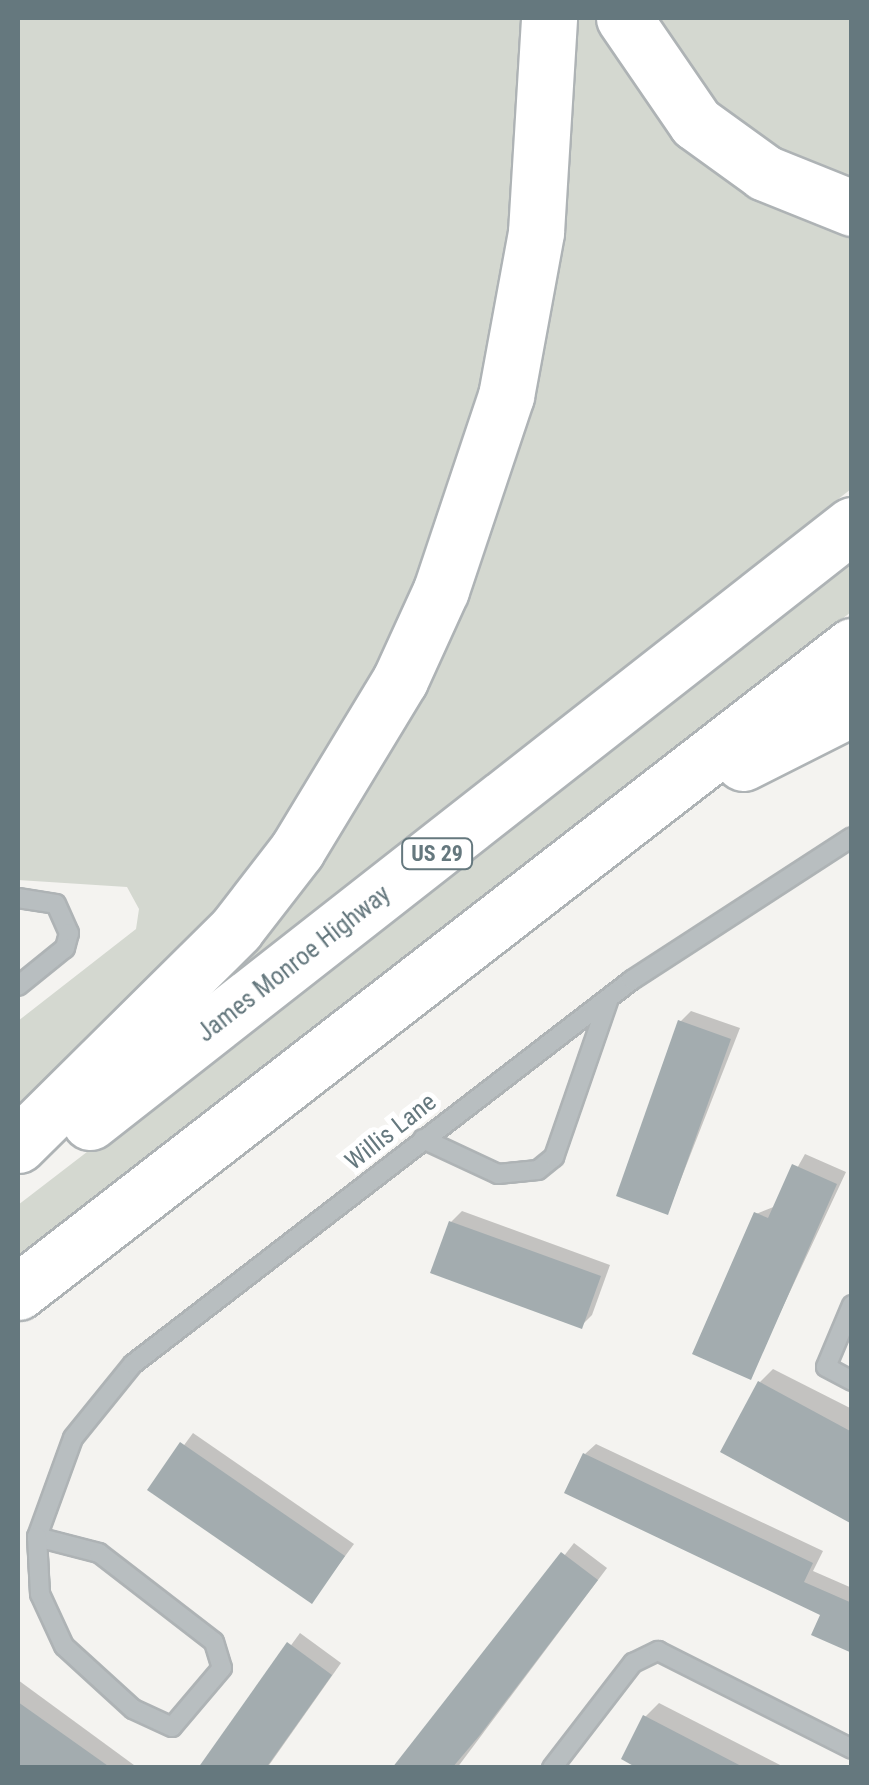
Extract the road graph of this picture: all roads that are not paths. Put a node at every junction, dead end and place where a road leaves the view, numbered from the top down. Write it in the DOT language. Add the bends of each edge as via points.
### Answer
graph roads {
  1 [pos="549,18"];
  2 [pos="624,18"];
  3 [pos="852,208"];
  4 [pos="852,526"];
  5 [pos="852,646"];
  6 [pos="852,708"];
  7 [pos="852,837"];
  8 [pos="597,846"];
  9 [pos="18,898"];
  10 [pos="18,986"];
  11 [pos="610,998"];
  12 [pos="422,1139"];
  13 [pos="18,1145"];
  14 [pos="18,1178"];
  15 [pos="18,1292"];
  16 [pos="852,1304"];
  17 [pos="852,1381"];
  18 [pos="37,1537"];
  19 [pos="852,1750"];
  20 [pos="552,1768"];
  1 -- 13 [label="highway" via="536,232 506,396 442,590 400,680 308,834 236,929"];
  2 -- 3 [label="highway" via="696,122 764,173"];
  4 -- 14 [label="highway, James Monroe Highway / US 29"];
  5 -- 8 [label="highway"];
  6 -- 8 [label="highway"];
  7 -- 11 [label="street, Willis Lane"];
  8 -- 15 [label="highway"];
  9 -- 10 [label="street" via="56,904 69,933"];
  11 -- 12 [label="street, Willis Lane"];
  11 -- 12 [label="street" via="554,1158 538,1170 498,1174"];
  12 -- 18 [label="street, Willis Lane" via="133,1364 73,1438"];
  16 -- 17 [label="street" via="826,1367"];
  18 -- 18 [label="street" via="40,1594 64,1646 133,1709 172,1727 222,1668 214,1642 100,1553"];
  19 -- 20 [label="street" via="658,1652 633,1663"];
}
